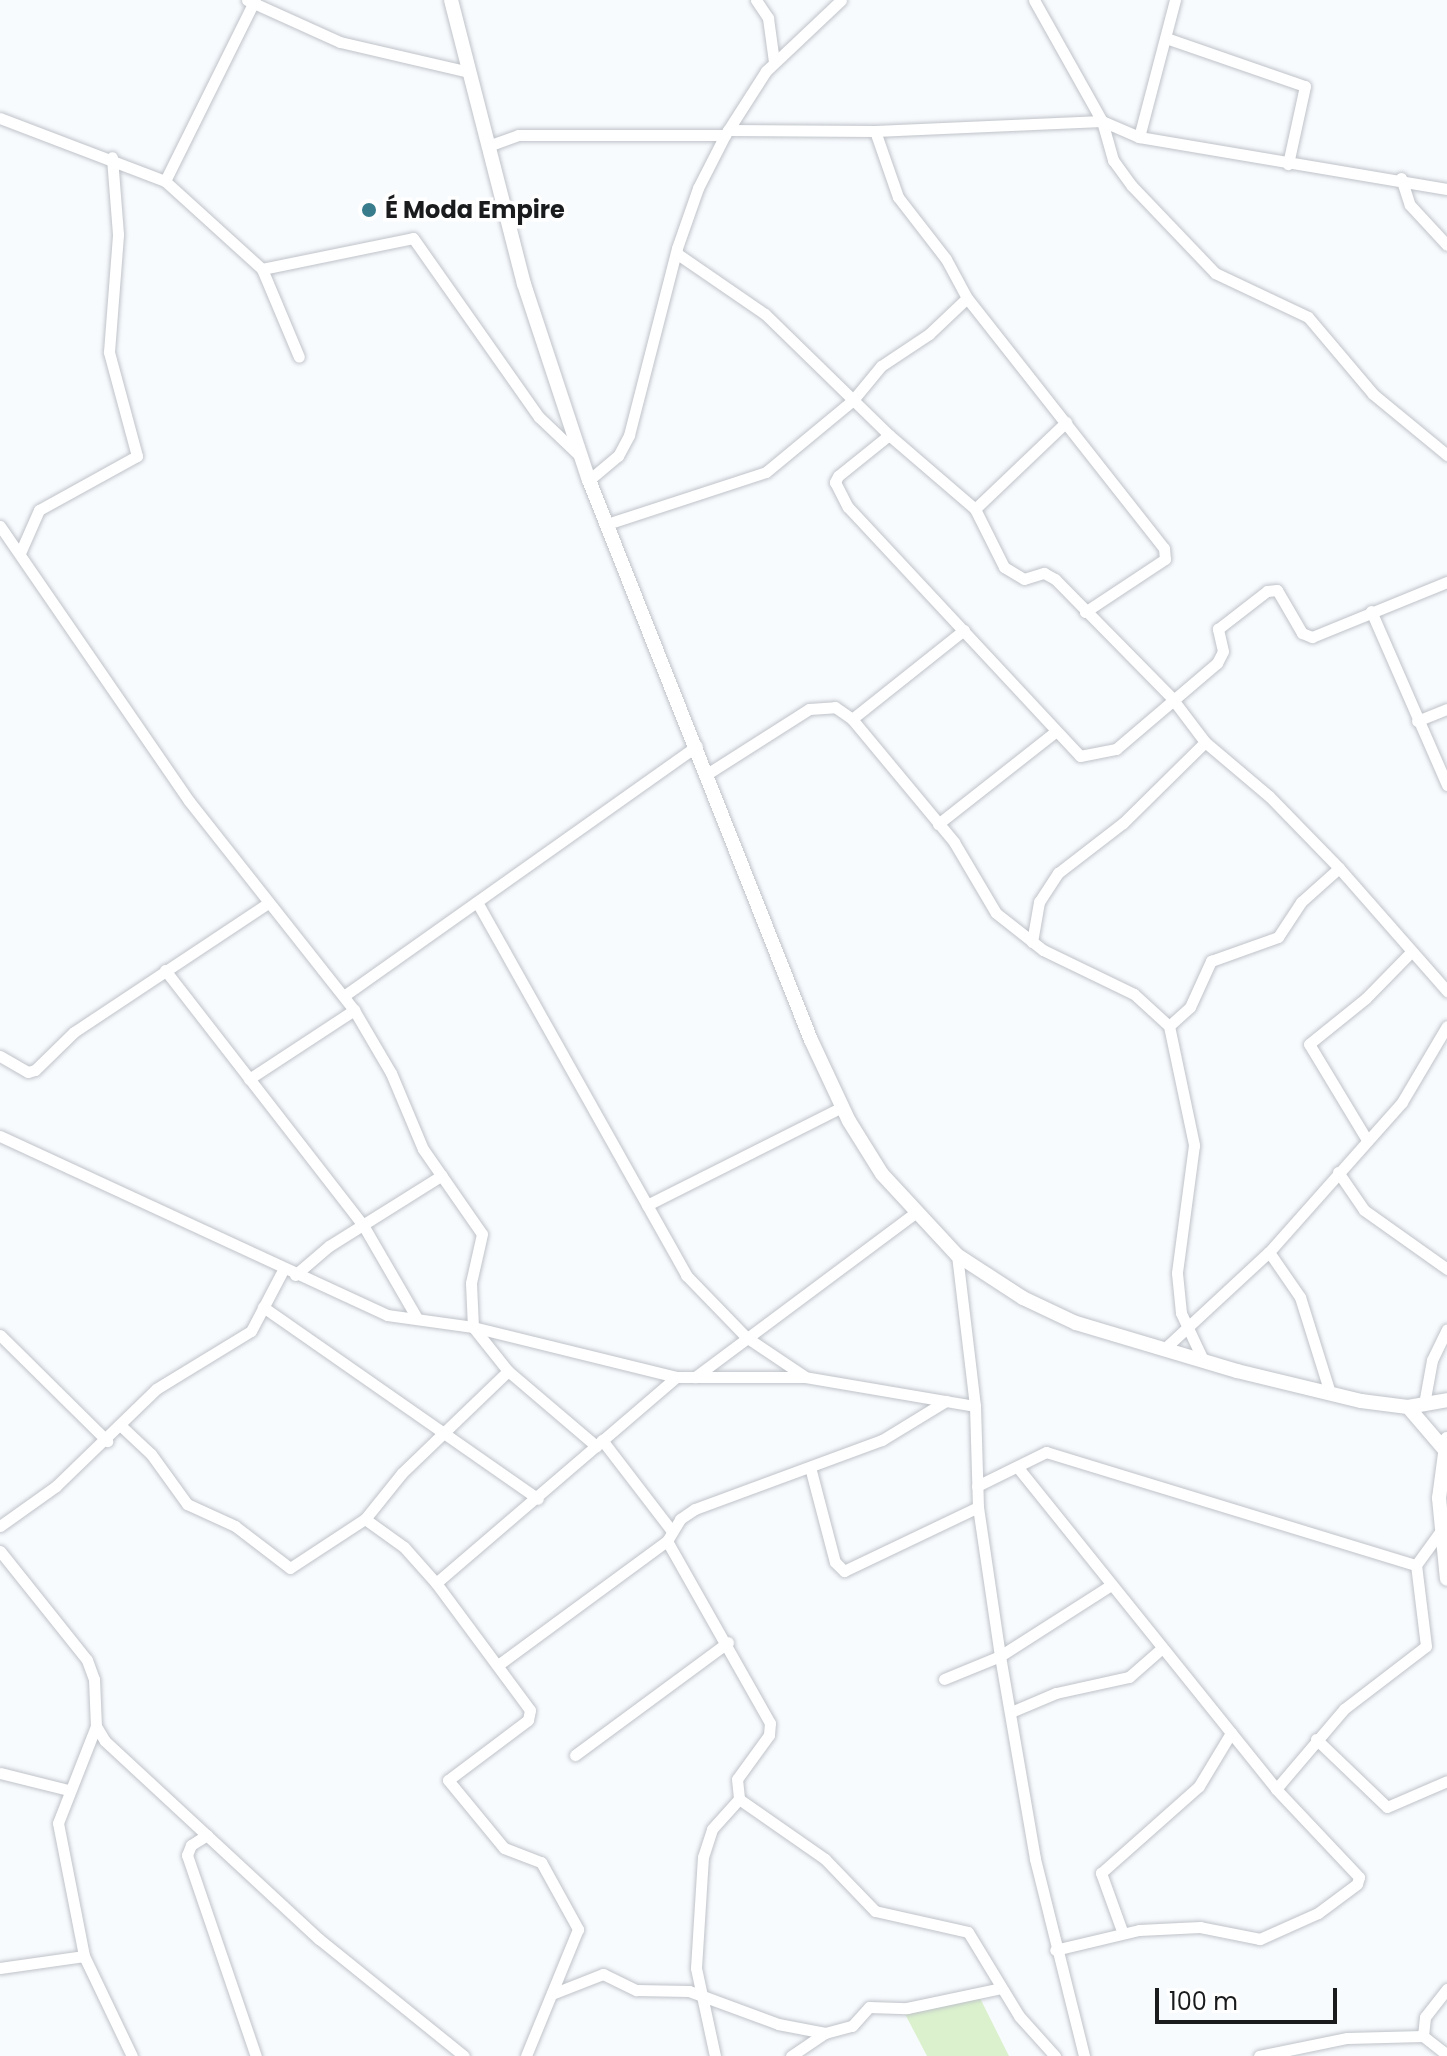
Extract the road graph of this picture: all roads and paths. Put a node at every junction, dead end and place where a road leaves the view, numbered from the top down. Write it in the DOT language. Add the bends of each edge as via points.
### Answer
graph roads {
  1 [pos="451,0"];
  2 [pos="757,0"];
  3 [pos="841,0"];
  4 [pos="1034,0"];
  5 [pos="1175,0"];
  6 [pos="252,1"];
  7 [pos="1166,38"];
  8 [pos="774,62"];
  9 [pos="469,72"];
  10 [pos="0,118"];
  11 [pos="1102,121"];
  12 [pos="875,131"];
  13 [pos="727,132"];
  14 [pos="1139,137"];
  15 [pos="488,146"];
  16 [pos="112,157"];
  17 [pos="1288,164"];
  18 [pos="1401,178"];
  19 [pos="165,181"];
  20 [pos="1447,189"];
  21 [pos="1447,245"];
  22 [pos="679,255"];
  23 [pos="262,269"];
  24 [pos="967,298"];
  25 [pos="299,357"];
  26 [pos="853,400"];
  27 [pos="1066,422"];
  28 [pos="889,435"];
  29 [pos="1447,455"];
  30 [pos="582,458"];
  31 [pos="589,480"];
  32 [pos="975,509"];
  33 [pos="607,524"];
  34 [pos="0,526"];
  35 [pos="20,553"];
  36 [pos="1447,582"];
  37 [pos="1371,611"];
  38 [pos="1085,612"];
  39 [pos="964,630"];
  40 [pos="1171,697"];
  41 [pos="1447,709"];
  42 [pos="852,719"];
  43 [pos="1417,721"];
  44 [pos="1055,732"];
  45 [pos="1205,742"];
  46 [pos="697,746"];
  47 [pos="707,774"];
  48 [pos="1447,785"];
  49 [pos="938,824"];
  50 [pos="1339,868"];
  51 [pos="477,902"];
  52 [pos="268,903"];
  53 [pos="1032,942"];
  54 [pos="1410,953"];
  55 [pos="165,970"];
  56 [pos="1447,991"];
  57 [pos="345,995"];
  58 [pos="354,1010"];
  59 [pos="1169,1026"];
  60 [pos="1447,1026"];
  61 [pos="0,1056"];
  62 [pos="249,1079"];
  63 [pos="842,1107"];
  64 [pos="0,1136"];
  65 [pos="1367,1140"];
  66 [pos="1338,1172"];
  67 [pos="442,1175"];
  68 [pos="647,1205"];
  69 [pos="916,1212"];
  70 [pos="363,1225"];
  71 [pos="1269,1252"];
  72 [pos="957,1255"];
  73 [pos="1447,1269"];
  74 [pos="283,1270"];
  75 [pos="295,1275"];
  76 [pos="263,1307"];
  77 [pos="417,1318"];
  78 [pos="473,1327"];
  79 [pos="1192,1328"];
  80 [pos="1447,1329"];
  81 [pos="0,1335"];
  82 [pos="746,1337"];
  83 [pos="1163,1350"];
  84 [pos="1204,1362"];
  85 [pos="508,1371"];
  86 [pos="676,1377"];
  87 [pos="695,1377"];
  88 [pos="805,1377"];
  89 [pos="1330,1393"];
  90 [pos="1447,1400"];
  91 [pos="946,1401"];
  92 [pos="1424,1404"];
  93 [pos="975,1406"];
  94 [pos="1408,1407"];
  95 [pos="120,1425"];
  96 [pos="448,1431"];
  97 [pos="107,1441"];
  98 [pos="599,1443"];
  99 [pos="1445,1444"];
  100 [pos="810,1467"];
  101 [pos="1019,1469"];
  102 [pos="977,1486"];
  103 [pos="538,1499"];
  104 [pos="978,1507"];
  105 [pos="365,1519"];
  106 [pos="0,1526"];
  107 [pos="1440,1532"];
  108 [pos="669,1535"];
  109 [pos="0,1551"];
  110 [pos="1416,1565"];
  111 [pos="1447,1579"];
  112 [pos="436,1583"];
  113 [pos="1111,1585"];
  114 [pos="728,1642"];
  115 [pos="1161,1649"];
  116 [pos="1000,1656"];
  117 [pos="498,1665"];
  118 [pos="944,1679"];
  119 [pos="1011,1712"];
  120 [pos="96,1726"];
  121 [pos="1231,1733"];
  122 [pos="1316,1739"];
  123 [pos="575,1755"];
  124 [pos="0,1773"];
  125 [pos="1447,1781"];
  126 [pos="1276,1789"];
  127 [pos="68,1790"];
  128 [pos="739,1799"];
  129 [pos="207,1835"];
  130 [pos="1122,1931"];
  131 [pos="1055,1950"];
  132 [pos="84,1956"];
  133 [pos="0,1968"];
  134 [pos="1001,1988"];
  135 [pos="1447,1989"];
  136 [pos="552,1994"];
  137 [pos="701,1996"];
  138 [pos="825,2033"];
  139 [pos="1423,2036"];
  140 [pos="1447,2055"];
  141 [pos="132,2056"];
  142 [pos="256,2056"];
  143 [pos="464,2056"];
  144 [pos="526,2056"];
  145 [pos="715,2056"];
  146 [pos="791,2056"];
  147 [pos="1055,2056"];
  148 [pos="1084,2056"];
  149 [pos="1259,2056"];
  1 -- 9 [label="street"];
  2 -- 8 [label="street" via="768,18"];
  3 -- 8 [label="street"];
  4 -- 11 [label="street"];
  5 -- 7 [label="street"];
  6 -- 9 [label="street" via="359,48"];
  6 -- 19 [label="street"];
  7 -- 14 [label="street"];
  7 -- 17 [label="street" via="1305,86"];
  8 -- 13 [label="street"];
  9 -- 15 [label="street"];
  10 -- 16 [label="street"];
  11 -- 12 [label="street"];
  11 -- 14 [label="street"];
  11 -- 29 [label="street" via="1122,173 1202,261 1215,273 1308,317 1373,394"];
  12 -- 13 [label="street"];
  12 -- 24 [label="street" via="898,197 946,259"];
  13 -- 15 [label="street" via="518,135"];
  13 -- 22 [label="street" via="698,188"];
  14 -- 17 [label="street"];
  15 -- 30 [label="street" via="524,284"];
  16 -- 19 [label="street"];
  16 -- 35 [label="street" via="118,234 109,352 137,456 39,510"];
  17 -- 18 [label="street"];
  18 -- 20 [label="street"];
  18 -- 21 [label="street" via="1410,205"];
  19 -- 23 [label="street"];
  22 -- 26 [label="street" via="765,314"];
  22 -- 31 [label="street" via="629,435 618,456"];
  23 -- 25 [label="street"];
  23 -- 30 [label="street" via="413,238 539,417"];
  24 -- 26 [label="street" via="881,366"];
  24 -- 27 [label="street"];
  26 -- 28 [label="street"];
  26 -- 33 [label="street" via="752,479 675,498"];
  27 -- 32 [label="street"];
  27 -- 38 [label="street" via="1167,554"];
  28 -- 32 [label="street"];
  28 -- 39 [label="street" via="838,476 838,491"];
  30 -- 31 [label="street"];
  31 -- 33 [label="street"];
  32 -- 38 [label="street" via="1004,567 1024,579 1049,575"];
  33 -- 46 [label="street"];
  34 -- 35 [label="street"];
  35 -- 52 [label="street" via="189,801"];
  36 -- 37 [label="street"];
  37 -- 40 [label="street" via="1306,637 1277,590 1267,591 1218,629 1222,658"];
  37 -- 43 [label="street"];
  38 -- 40 [label="street"];
  39 -- 42 [label="street"];
  39 -- 44 [label="street"];
  40 -- 44 [label="street" via="1106,754 1080,756"];
  40 -- 45 [label="street"];
  41 -- 43 [label="street"];
  42 -- 47 [label="street" via="835,707 809,709"];
  42 -- 49 [label="street"];
  43 -- 48 [label="street"];
  44 -- 49 [label="street"];
  45 -- 50 [label="street" via="1269,796"];
  45 -- 53 [label="street" via="1123,823 1058,873 1039,902"];
  46 -- 47 [label="street"];
  46 -- 51 [label="street"];
  47 -- 63 [label="street"];
  49 -- 53 [label="street" via="996,913"];
  50 -- 54 [label="street"];
  50 -- 59 [label="street" via="1301,902 1278,937 1211,961 1190,1007"];
  51 -- 57 [label="street"];
  51 -- 68 [label="street"];
  52 -- 55 [label="street"];
  52 -- 57 [label="street"];
  53 -- 59 [label="street" via="1134,994"];
  54 -- 56 [label="street"];
  54 -- 65 [label="street" via="1309,1044"];
  55 -- 61 [label="street" via="74,1032 35,1070 28,1072"];
  55 -- 62 [label="street"];
  57 -- 58 [label="street"];
  58 -- 62 [label="street"];
  58 -- 67 [label="street" via="391,1073 423,1149"];
  59 -- 79 [label="street" via="1194,1145 1177,1273 1181,1313"];
  60 -- 65 [label="street" via="1402,1102"];
  62 -- 70 [label="street"];
  63 -- 68 [label="street"];
  63 -- 69 [label="street" via="882,1174"];
  64 -- 74 [label="street"];
  65 -- 66 [label="street"];
  66 -- 71 [label="street"];
  66 -- 73 [label="street" via="1364,1210"];
  67 -- 70 [label="street"];
  67 -- 78 [label="street" via="482,1234 471,1283"];
  68 -- 82 [label="street" via="686,1275"];
  69 -- 72 [label="street"];
  69 -- 82 [label="street"];
  70 -- 75 [label="street"];
  70 -- 77 [label="street"];
  71 -- 79 [label="street"];
  71 -- 89 [label="street" via="1300,1297"];
  72 -- 83 [label="street" via="1051,1312"];
  72 -- 93 [label="street"];
  74 -- 75 [label="street"];
  74 -- 76 [label="street"];
  75 -- 77 [label="street" via="363,1307"];
  76 -- 95 [label="street" via="251,1331 156,1389"];
  76 -- 96 [label="street"];
  77 -- 78 [label="street"];
  78 -- 85 [label="street"];
  78 -- 86 [label="street"];
  79 -- 83 [label="street"];
  79 -- 84 [label="street"];
  80 -- 92 [label="street" via="1432,1360"];
  81 -- 97 [label="street"];
  82 -- 87 [label="street"];
  82 -- 88 [label="street"];
  83 -- 84 [label="street"];
  84 -- 89 [label="street"];
  85 -- 96 [label="street"];
  85 -- 98 [label="street"];
  86 -- 87 [label="street"];
  86 -- 98 [label="street"];
  87 -- 88 [label="street"];
  88 -- 91 [label="street"];
  89 -- 94 [label="street"];
  90 -- 92 [label="street"];
  91 -- 93 [label="street"];
  91 -- 100 [label="street" via="882,1440"];
  92 -- 94 [label="street"];
  93 -- 102 [label="street"];
  94 -- 99 [label="street"];
  95 -- 97 [label="street"];
  95 -- 105 [label="street" via="151,1454 187,1504 235,1526 283,1566 296,1566"];
  96 -- 103 [label="street"];
  96 -- 105 [label="street" via="402,1473"];
  97 -- 106 [label="street" via="40,1500"];
  98 -- 103 [label="street"];
  98 -- 108 [label="street"];
  99 -- 107 [label="street"];
  100 -- 104 [label="street" via="835,1562 844,1571"];
  100 -- 108 [label="street" via="695,1509"];
  101 -- 102 [label="street"];
  101 -- 110 [label="street" via="1046,1452"];
  101 -- 113 [label="street"];
  102 -- 104 [label="street"];
  103 -- 112 [label="street"];
  104 -- 116 [label="street"];
  105 -- 112 [label="street" via="404,1547"];
  107 -- 110 [label="street"];
  107 -- 111 [label="street"];
  108 -- 114 [label="street"];
  108 -- 117 [label="street"];
  109 -- 120 [label="street" via="87,1660 94,1679"];
  110 -- 122 [label="street" via="1426,1646 1344,1709"];
  112 -- 117 [label="street"];
  113 -- 115 [label="street"];
  113 -- 116 [label="street"];
  114 -- 123 [label="street"];
  114 -- 128 [label="street" via="770,1723 769,1735 737,1779"];
  115 -- 119 [label="street" via="1129,1677 1056,1693"];
  115 -- 121 [label="street"];
  116 -- 118 [label="street"];
  116 -- 119 [label="street"];
  117 -- 136 [label="street" via="531,1715 448,1780 504,1848 541,1862 575,1920 576,1936"];
  119 -- 131 [label="street"];
  120 -- 127 [label="street"];
  120 -- 129 [label="street"];
  121 -- 126 [label="street"];
  121 -- 130 [label="street" via="1199,1786 1101,1873"];
  122 -- 125 [label="street" via="1387,1807"];
  122 -- 126 [label="street"];
  124 -- 127 [label="street"];
  126 -- 130 [label="street" via="1356,1871 1357,1884 1318,1913 1260,1939 1200,1927"];
  127 -- 132 [label="street" via="58,1823"];
  128 -- 134 [label="street" via="825,1859 875,1911 962,1927"];
  128 -- 137 [label="street" via="712,1829 703,1857 695,1949"];
  129 -- 142 [label="street" via="191,1845 187,1855"];
  129 -- 143 [label="street" via="319,1939"];
  130 -- 131 [label="street"];
  131 -- 148 [label="street"];
  132 -- 133 [label="street"];
  132 -- 141 [label="street"];
  134 -- 138 [label="street" via="907,2008 869,2007 852,2026"];
  134 -- 147 [label="street"];
  135 -- 139 [label="street" via="1425,2017"];
  136 -- 137 [label="street" via="603,1974 636,1990"];
  136 -- 144 [label="street"];
  137 -- 138 [label="street" via="778,2024"];
  137 -- 145 [label="street"];
  138 -- 146 [label="street"];
  139 -- 140 [label="street"];
  139 -- 149 [label="street" via="1347,2038"];
}
